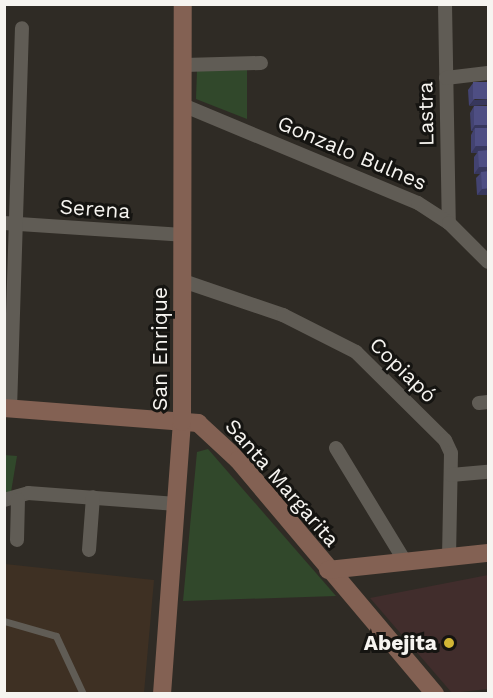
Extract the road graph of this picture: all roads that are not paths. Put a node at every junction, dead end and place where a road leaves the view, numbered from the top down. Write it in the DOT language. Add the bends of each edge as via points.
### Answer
graph roads {
  1 [pos="183,4"];
  2 [pos="445,4"];
  3 [pos="22,28"];
  4 [pos="261,63"];
  5 [pos="184,65"];
  6 [pos="489,73"];
  7 [pos="447,78"];
  8 [pos="185,106"];
  9 [pos="449,223"];
  10 [pos="10,224"];
  11 [pos="183,235"];
  12 [pos="489,262"];
  13 [pos="183,281"];
  14 [pos="7,409"];
  15 [pos="182,422"];
  16 [pos="336,448"];
  17 [pos="489,472"];
  18 [pos="451,475"];
  19 [pos="93,497"];
  20 [pos="11,500"];
  21 [pos="177,504"];
  22 [pos="17,540"];
  23 [pos="89,550"];
  24 [pos="489,554"];
  25 [pos="449,556"];
  26 [pos="404,560"];
  27 [pos="328,570"];
  28 [pos="4,621"];
  29 [pos="83,693"];
  30 [pos="162,693"];
  31 [pos="435,693"];
  1 -- 5 [label="street, San Enrique"];
  2 -- 7 [label="street, Lastra"];
  3 -- 10 [label="street"];
  4 -- 5 [label="street"];
  5 -- 8 [label="street, San Enrique"];
  6 -- 7 [label="street"];
  7 -- 9 [label="street, Lastra"];
  8 -- 9 [label="street, Gonzalo Bulnes" via="418,203"];
  8 -- 11 [label="street, San Enrique"];
  9 -- 12 [label="street, Gonzalo Bulnes"];
  10 -- 11 [label="street, Serena"];
  10 -- 14 [label="street"];
  11 -- 13 [label="street, San Enrique"];
  13 -- 15 [label="street, San Enrique"];
  13 -- 18 [label="street, Copiapó" via="283,315 356,352 445,440"];
  14 -- 15 [label="street, Santa Margarita"];
  15 -- 21 [label="street, San Enrique"];
  15 -- 27 [label="street, Santa Margarita" via="198,423 215,436"];
  16 -- 26 [label="street"];
  17 -- 18 [label="street"];
  18 -- 25 [label="street, Copiapó"];
  19 -- 20 [label="street" via="28,493"];
  19 -- 21 [label="street"];
  19 -- 23 [label="street"];
  20 -- 22 [label="street"];
  21 -- 30 [label="street, San Enrique"];
  24 -- 25 [label="street"];
  25 -- 26 [label="street"];
  26 -- 27 [label="street"];
  27 -- 31 [label="street, Santa Margarita"];
  28 -- 29 [label="lane" via="56,636"];
}
